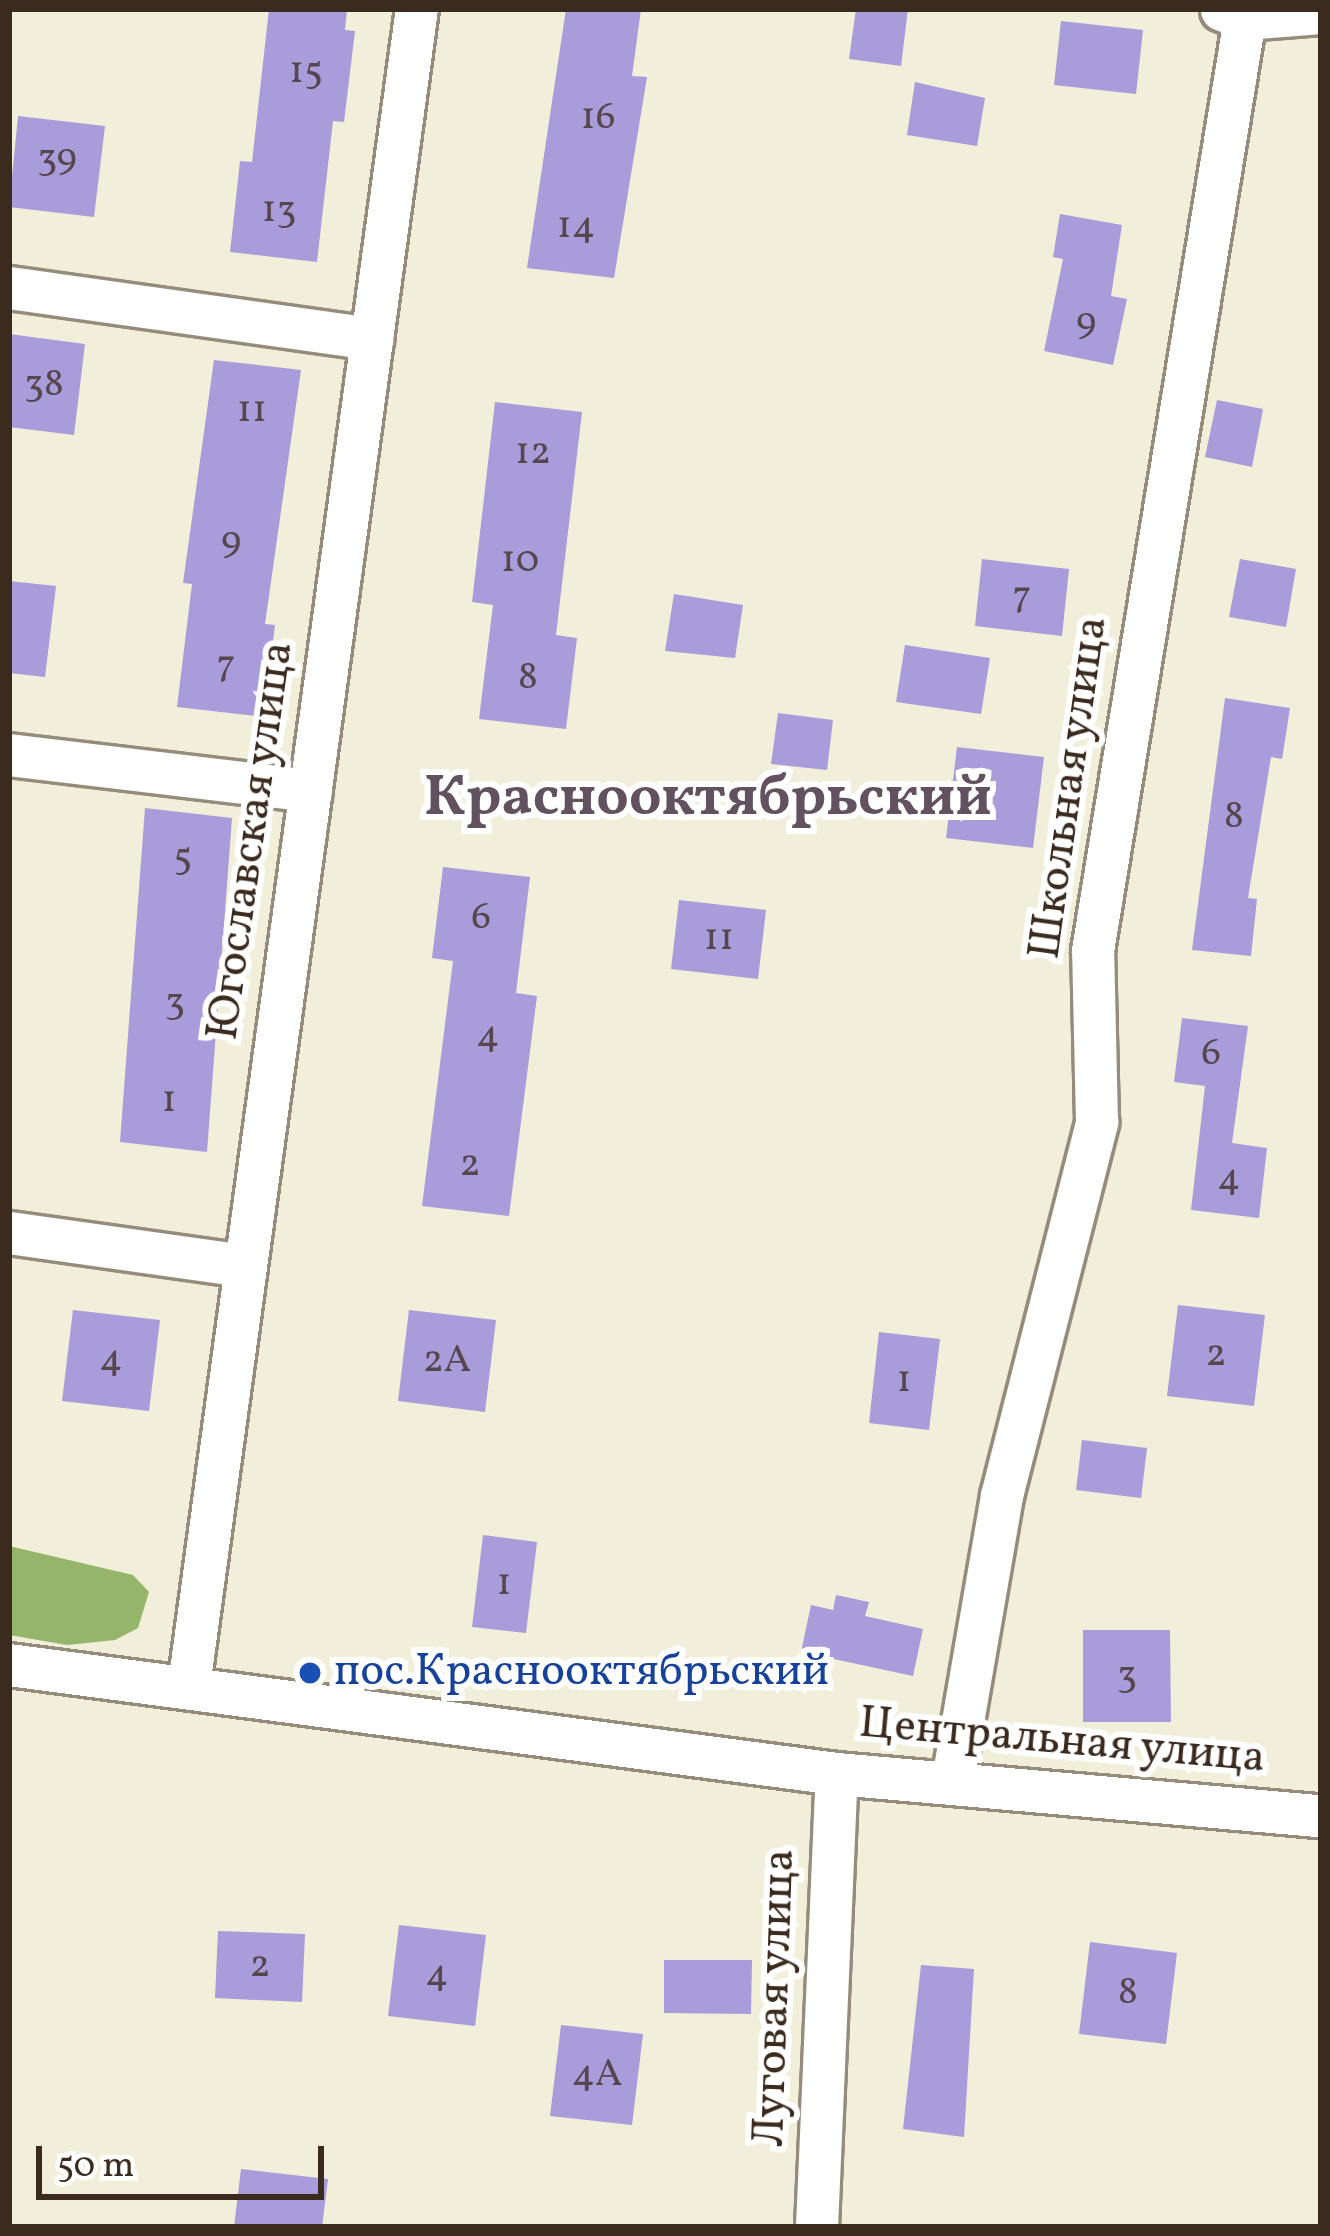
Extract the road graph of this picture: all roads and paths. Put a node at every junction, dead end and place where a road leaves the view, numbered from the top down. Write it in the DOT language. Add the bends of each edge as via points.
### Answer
graph roads {
  1 [pos="417,9"];
  2 [pos="1321,13"];
  3 [pos="1233,14"];
  4 [pos="9,288"];
  5 [pos="372,339"];
  6 [pos="9,754"];
  7 [pos="311,791"];
  8 [pos="9,1233"];
  9 [pos="244,1266"];
  10 [pos="9,1664"];
  11 [pos="189,1686"];
  12 [pos="837,1774"];
  13 [pos="953,1780"];
  14 [pos="1321,1816"];
  15 [pos="818,2227"];
  1 -- 5 [label="street, Югославская улица"];
  2 -- 3 [label="street"];
  3 -- 13 [label="street, Школьная улица" via="1093,951 1097,1122 1002,1496"];
  4 -- 5 [label="street"];
  5 -- 7 [label="street, Югославская улица"];
  6 -- 7 [label="street"];
  7 -- 9 [label="street, Югославская улица"];
  8 -- 9 [label="street"];
  9 -- 11 [label="street, Югославская улица"];
  10 -- 11 [label="street, Центральная улица"];
  11 -- 12 [label="street, Центральная улица"];
  12 -- 13 [label="street, Центральная улица"];
  12 -- 15 [label="street, Луговая улица"];
  13 -- 14 [label="street, Центральная улица"];
}
